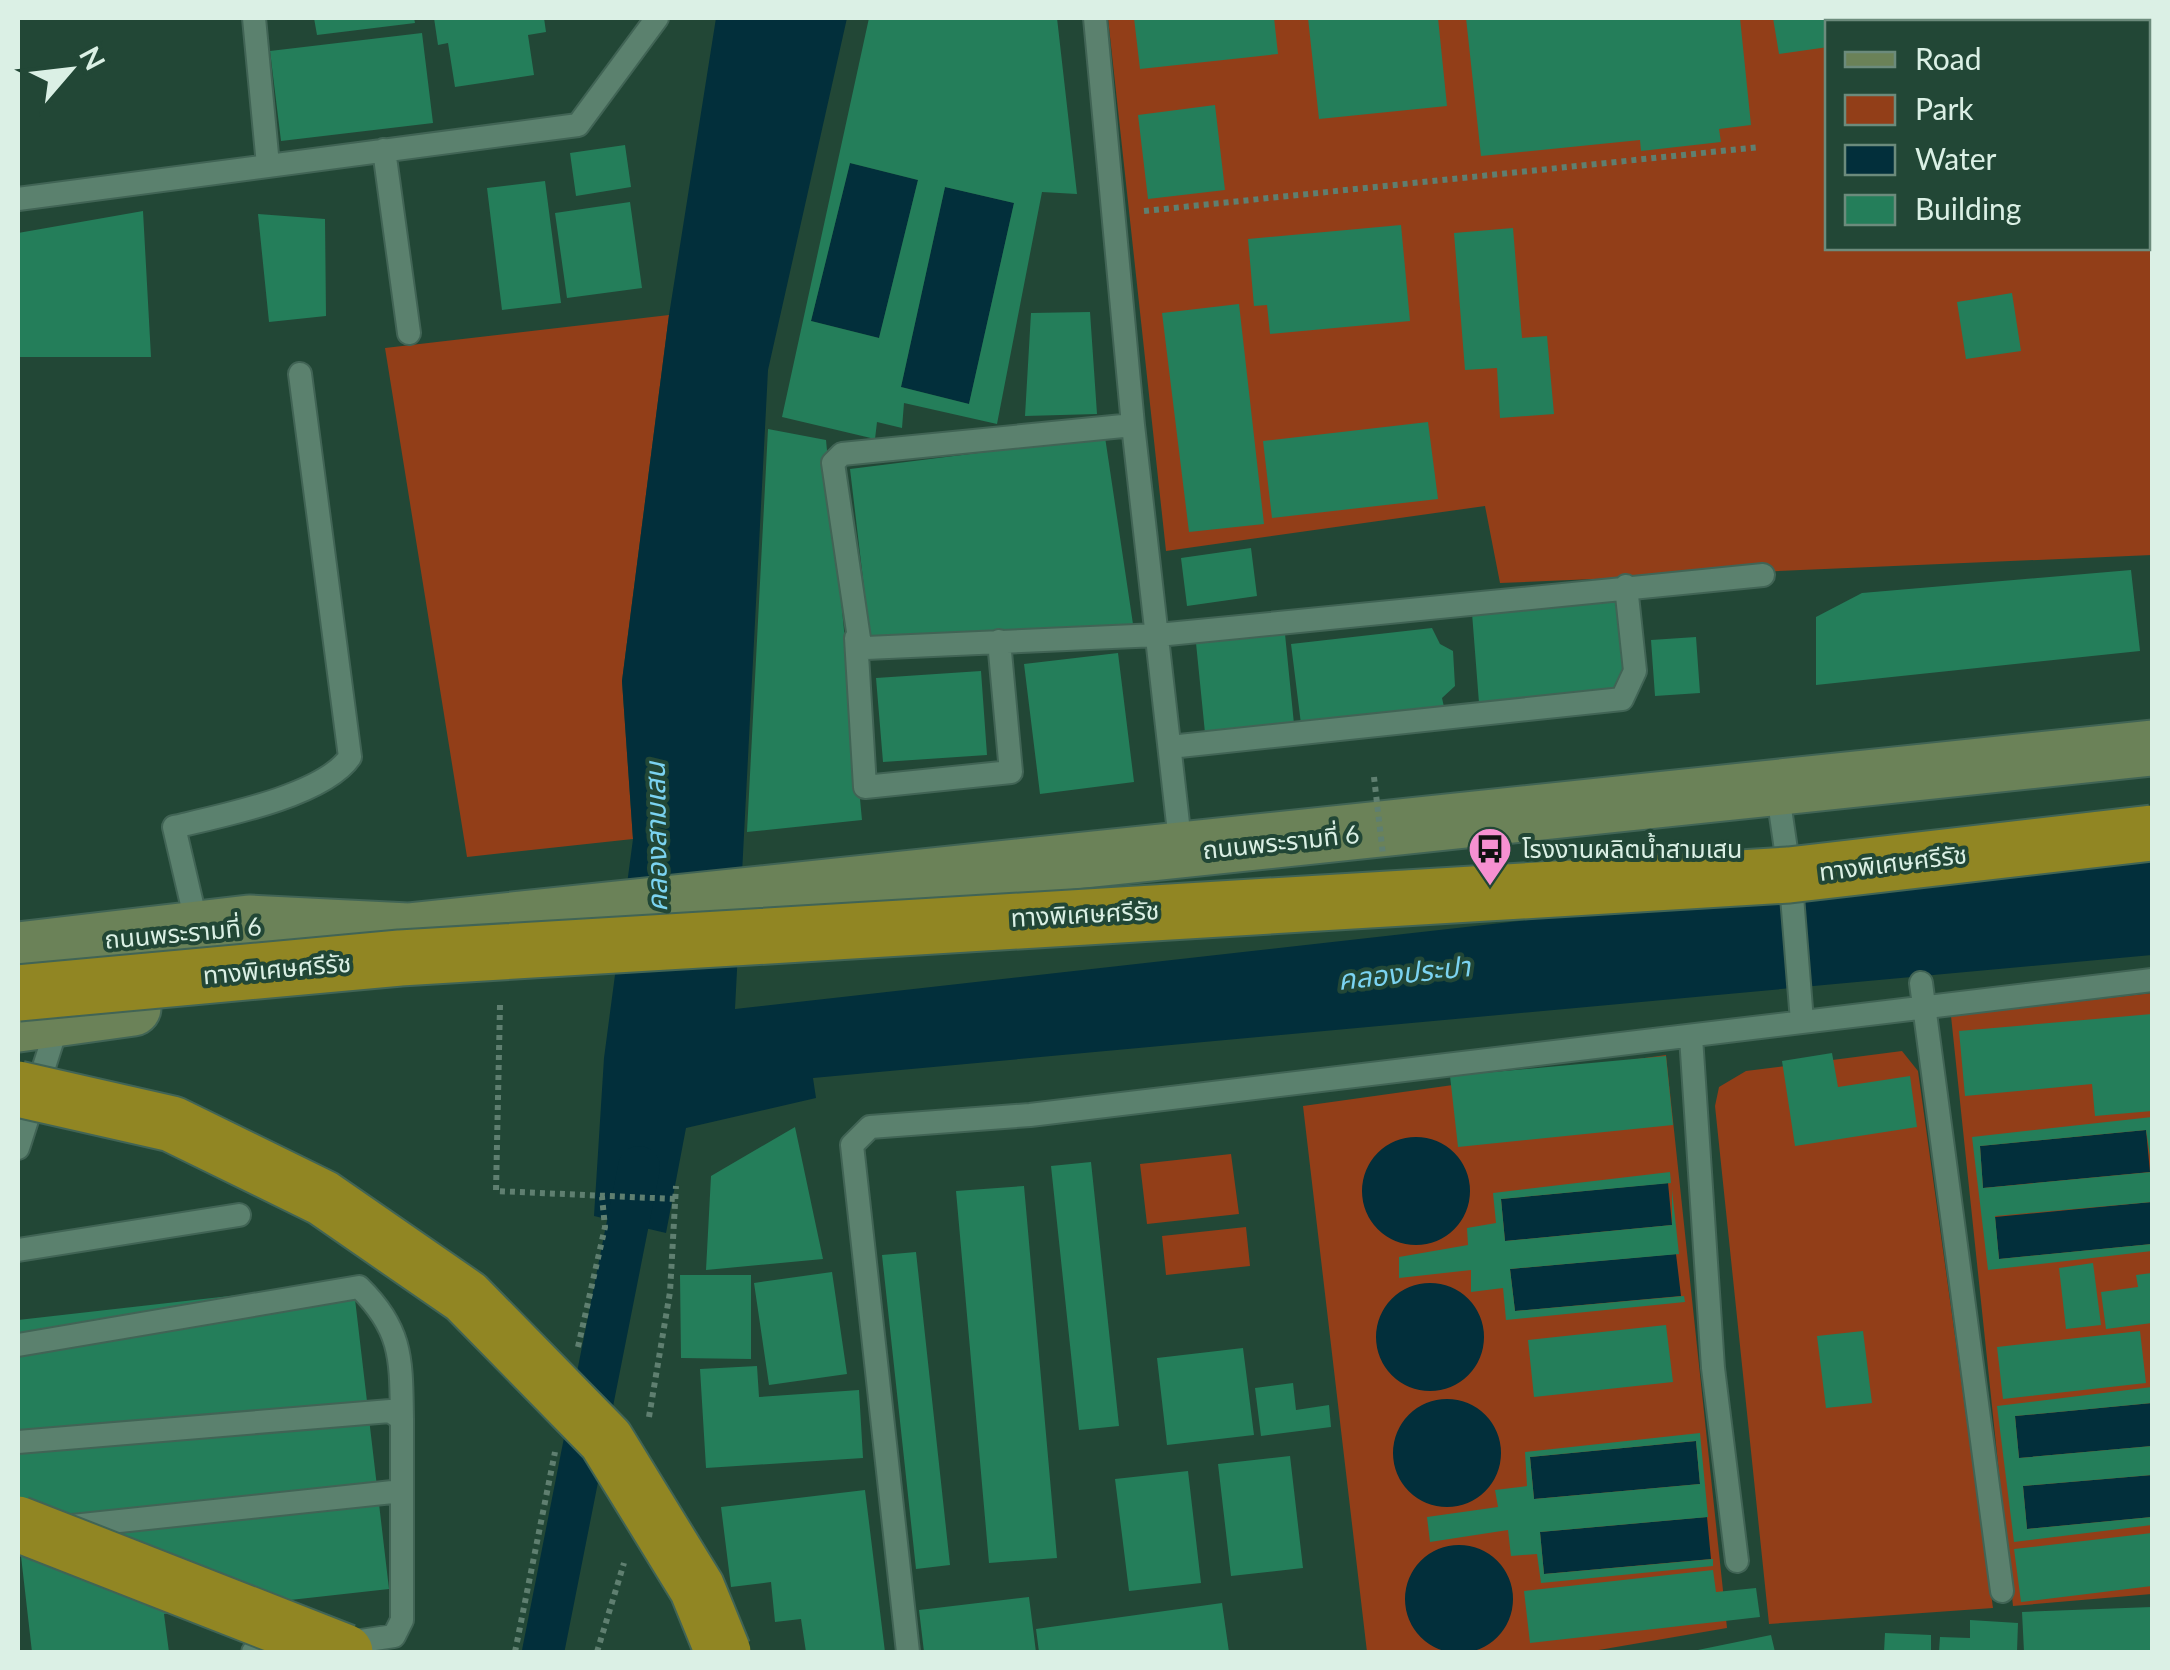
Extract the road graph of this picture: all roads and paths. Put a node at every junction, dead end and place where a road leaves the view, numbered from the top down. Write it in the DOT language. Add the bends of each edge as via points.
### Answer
graph roads {
  1 [pos="254,18"];
  2 [pos="657,18"];
  3 [pos="1095,18"];
  4 [pos="1760,146"];
  5 [pos="384,150"];
  6 [pos="268,165"];
  7 [pos="18,199"];
  8 [pos="1113,214"];
  9 [pos="409,332"];
  10 [pos="300,374"];
  11 [pos="1133,425"];
  12 [pos="1762,575"];
  13 [pos="1626,586"];
  14 [pos="1158,635"];
  15 [pos="856,638"];
  16 [pos="999,641"];
  17 [pos="1170,747"];
  18 [pos="2152,748"];
  19 [pos="1374,777"];
  20 [pos="1778,788"];
  21 [pos="2152,833"];
  22 [pos="1181,852"];
  23 [pos="1385,869"];
  24 [pos="198,930"];
  25 [pos="408,931"];
  26 [pos="18,950"];
  27 [pos="2152,980"];
  28 [pos="1921,984"];
  29 [pos="500,1005"];
  30 [pos="1923,1008"];
  31 [pos="32,1011"];
  32 [pos="1802,1021"];
  33 [pos="1690,1037"];
  34 [pos="18,1089"];
  35 [pos="18,1148"];
  36 [pos="676,1186"];
  37 [pos="675,1199"];
  38 [pos="673,1212"];
  39 [pos="239,1215"];
  40 [pos="18,1250"];
  41 [pos="18,1345"];
  42 [pos="402,1419"];
  43 [pos="18,1442"];
  44 [pos="402,1491"];
  45 [pos="18,1528"];
  46 [pos="1737,1560"];
  47 [pos="2002,1591"];
  48 [pos="377,1647"];
  49 [pos="281,1651"];
  50 [pos="253,1652"];
  51 [pos="722,1652"];
  52 [pos="908,1652"];
  1 -- 6 [label="lane"];
  2 -- 5 [label="lane" via="578,125"];
  3 -- 8 [label="lane"];
  4 -- 8 [label="path"];
  5 -- 6 [label="lane"];
  5 -- 9 [label="lane"];
  6 -- 7 [label="lane"];
  8 -- 11 [label="lane"];
  10 -- 24 [label="lane" via="350,757 338,773 240,811 174,827"];
  11 -- 14 [label="lane"];
  11 -- 15 [label="lane" via="842,454 833,463"];
  12 -- 13 [label="lane"];
  13 -- 14 [label="lane"];
  13 -- 17 [label="lane" via="1635,671 1622,699"];
  14 -- 16 [label="lane"];
  14 -- 17 [label="lane"];
  15 -- 16 [label="lane" via="866,648"];
  15 -- 16 [label="lane" via="866,786 1011,772"];
  17 -- 22 [label="lane"];
  18 -- 20 [label="main road, ถนนพระรามที่ 6"];
  19 -- 23 [label="path, bridge"];
  20 -- 22 [label="main road, ถนนพระรามที่ 6"];
  20 -- 32 [label="lane"];
  21 -- 31 [label="highway, ทางพิเศษศรีรัช, bridge" via="1789,875 420,956"];
  22 -- 25 [label="main road, ถนนพระรามที่ 6"];
  24 -- 25 [label="main road, ถนนพระรามที่ 6" via="249,924"];
  24 -- 26 [label="main road, ถนนพระรามที่ 6"];
  25 -- 31 [label="main road, ถนนพระรามที่ 6" via="328,968 244,994"];
  27 -- 30 [label="lane"];
  28 -- 30 [label="lane"];
  29 -- 37 [label="path" via="496,1191"];
  30 -- 32 [label="lane"];
  30 -- 47 [label="lane"];
  31 -- 35 [label="lane"];
  32 -- 33 [label="lane"];
  33 -- 46 [label="lane" via="1713,1368"];
  33 -- 52 [label="lane" via="1030,1115 870,1126 852,1146"];
  34 -- 51 [label="highway, bridge" via="172,1124 323,1198 466,1297 606,1440 697,1588"];
  36 -- 37 [label="path"];
  37 -- 38 [label="path"];
  39 -- 40 [label="lane"];
  41 -- 42 [label="lane" via="359,1287 382,1310 401,1350"];
  42 -- 43 [label="lane" via="390,1411"];
  42 -- 44 [label="lane"];
  44 -- 45 [label="lane"];
  44 -- 48 [label="lane" via="402,1620"];
  45 -- 48 [label="highway, bridge"];
  48 -- 49 [label="lane"];
  49 -- 50 [label="lane"];
}
